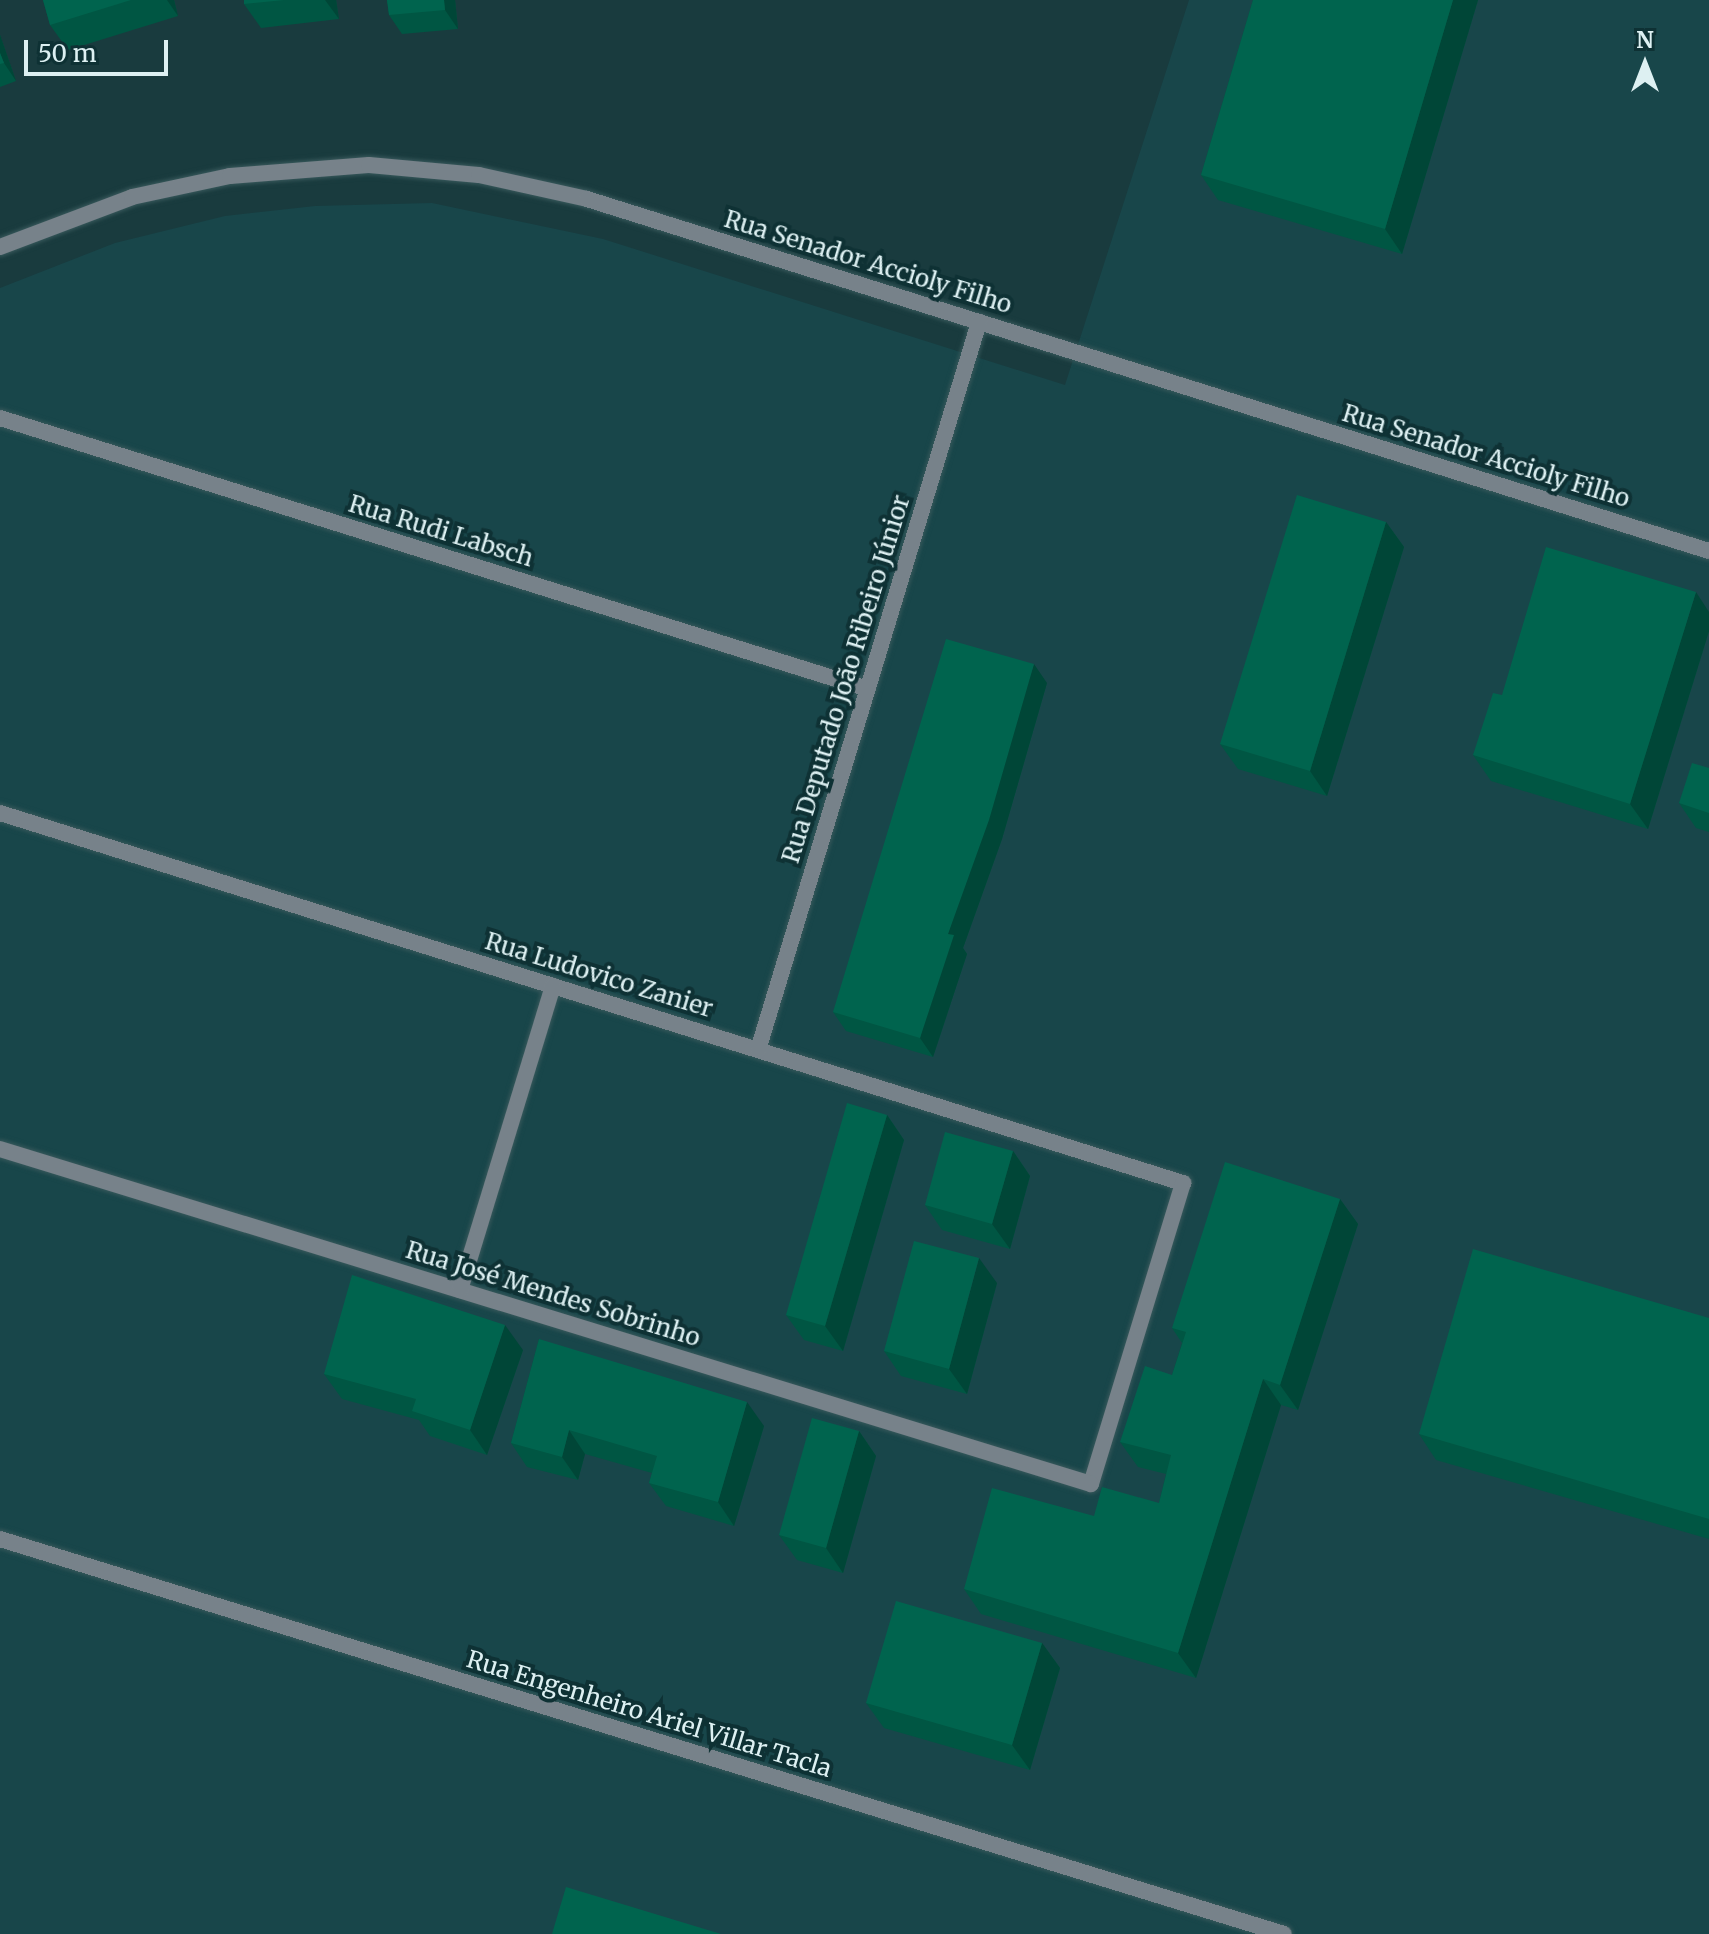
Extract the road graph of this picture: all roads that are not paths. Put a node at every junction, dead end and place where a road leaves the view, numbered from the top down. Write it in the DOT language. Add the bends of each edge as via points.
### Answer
graph roads {
  1 [pos="0,247"];
  2 [pos="979,322"];
  3 [pos="0,418"];
  4 [pos="1709,551"];
  5 [pos="868,689"];
  6 [pos="0,813"];
  7 [pos="553,986"];
  8 [pos="758,1050"];
  9 [pos="0,1149"];
  10 [pos="460,1290"];
  11 [pos="1091,1484"];
  12 [pos="0,1539"];
  13 [pos="1284,1934"];
  1 -- 2 [label="street, Rua Senador Accioly Filho" via="75,215 184,184 283,168 418,167 587,199"];
  2 -- 4 [label="street, Rua Senador Accioly Filho"];
  2 -- 5 [label="street, Rua Deputado João Ribeiro Júnior"];
  3 -- 5 [label="street, Rua Rudi Labsch"];
  5 -- 8 [label="street, Rua Deputado João Ribeiro Júnior"];
  6 -- 7 [label="street, Rua Ludovico Zanier"];
  7 -- 8 [label="street, Rua Ludovico Zanier"];
  7 -- 10 [label="street"];
  8 -- 11 [label="street, Rua Ludovico Zanier" via="1183,1183"];
  9 -- 10 [label="street, Rua José Mendes Sobrinho"];
  10 -- 11 [label="street, Rua José Mendes Sobrinho"];
  12 -- 13 [label="street, Rua Engenheiro Ariel Villar Tacla"];
}
